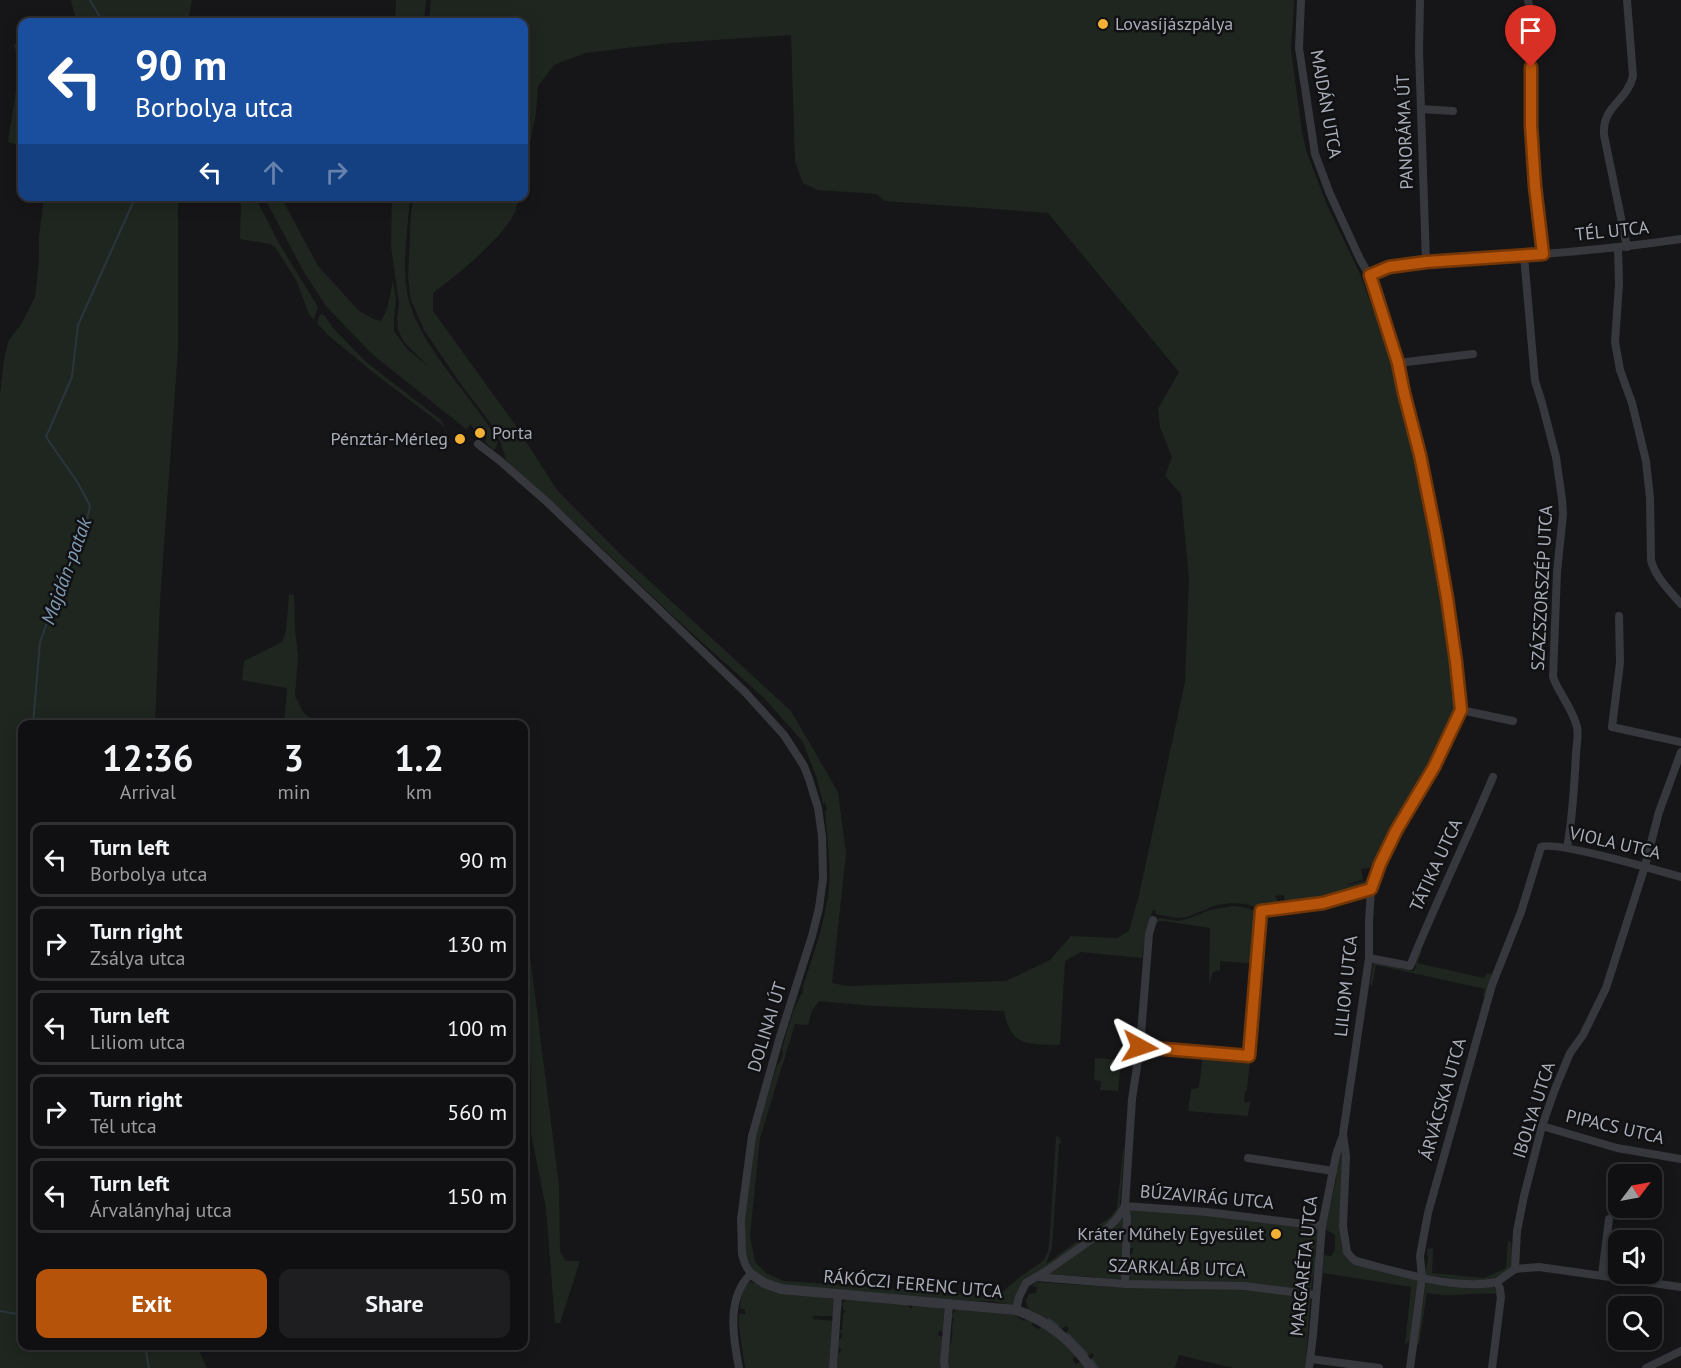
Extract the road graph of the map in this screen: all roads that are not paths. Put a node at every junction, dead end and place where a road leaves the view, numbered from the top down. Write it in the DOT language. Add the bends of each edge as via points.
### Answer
graph roads {
  1 [pos="1301,0"];
  2 [pos="1420,0"];
  3 [pos="1528,0"];
  4 [pos="1627,0"];
  5 [pos="1421,109"];
  6 [pos="1453,111"];
  7 [pos="1681,239"];
  8 [pos="1627,247"];
  9 [pos="1618,248"];
  10 [pos="1543,254"];
  11 [pos="1524,256"];
  12 [pos="1426,262"];
  13 [pos="1370,275"];
  14 [pos="1473,354"];
  15 [pos="1398,363"];
  16 [pos="478,444"];
  17 [pos="1681,604"];
  18 [pos="1620,616"];
  19 [pos="1461,710"];
  20 [pos="1513,721"];
  21 [pos="1681,742"];
  22 [pos="1681,752"];
  23 [pos="1493,777"];
  24 [pos="1540,847"];
  25 [pos="1567,848"];
  26 [pos="1645,866"];
  27 [pos="1681,877"];
  28 [pos="1371,889"];
  29 [pos="1153,920"];
  30 [pos="1369,958"];
  31 [pos="1140,1047"];
  32 [pos="1542,1126"];
  33 [pos="1343,1134"];
  34 [pos="1248,1158"];
  35 [pos="1681,1159"];
  36 [pos="1333,1171"];
  37 [pos="1125,1206"];
  38 [pos="1609,1219"];
  39 [pos="1322,1226"];
  40 [pos="1515,1269"];
  41 [pos="751,1274"];
  42 [pos="1602,1275"];
  43 [pos="1036,1277"];
  44 [pos="1422,1278"];
  45 [pos="1497,1282"];
  46 [pos="1125,1284"];
  47 [pos="1681,1287"];
  48 [pos="838,1295"];
  49 [pos="1316,1296"];
  50 [pos="949,1305"];
  51 [pos="1016,1310"];
  52 [pos="1681,1352"];
  53 [pos="1310,1364"];
  54 [pos="739,1368"];
  55 [pos="833,1368"];
  56 [pos="945,1368"];
  57 [pos="1091,1368"];
  58 [pos="1379,1368"];
  59 [pos="1410,1368"];
  60 [pos="1492,1368"];
  61 [pos="1646,1368"];
  1 -- 13 [label="street, MAJDÁN UTCA" via="1299,48 1315,154"];
  2 -- 5 [label="street, PANORÁMA ÚT"];
  3 -- 10 [label="street" via="1533,43 1531,126"];
  4 -- 8 [label="street" via="1633,76 1630,87 1607,113 1603,124"];
  5 -- 6 [label="street"];
  5 -- 12 [label="street, PANORÁMA ÚT"];
  7 -- 8 [label="street, TÉL UTCA"];
  8 -- 9 [label="street, TÉL UTCA"];
  9 -- 10 [label="street, TÉL UTCA"];
  9 -- 17 [label="street" via="1616,342 1646,461 1651,560"];
  10 -- 11 [label="street, TÉL UTCA"];
  11 -- 12 [label="street, TÉL UTCA"];
  11 -- 25 [label="street, SZÁZSZORSZÉP UTCA" via="1535,381 1556,457 1562,500 1553,677 1577,730 1573,817"];
  12 -- 13 [label="street, TÉL UTCA" via="1389,267"];
  13 -- 15 [label="street"];
  14 -- 15 [label="street"];
  15 -- 19 [label="street" via="1436,535"];
  16 -- 41 [label="street, DOLINAI ÚT" via="547,502 775,723 804,766 818,808 824,879 819,908 752,1136 741,1220 742,1254"];
  18 -- 21 [label="street" via="1620,663 1612,727"];
  19 -- 20 [label="street"];
  19 -- 28 [label="street, LILIOM UTCA" via="1434,767 1396,831"];
  22 -- 26 [label="street, IBOLYA UTCA"];
  23 -- 30 [label="street, TÁTIKA UTCA" via="1410,966"];
  24 -- 25 [label="street, VIOLA UTCA" via="1547,844"];
  24 -- 44 [label="street, ÁRVÁCSKA UTCA" via="1521,912 1495,977 1445,1150 1424,1232"];
  25 -- 26 [label="street, VIOLA UTCA"];
  26 -- 27 [label="street, VIOLA UTCA"];
  26 -- 32 [label="street, IBOLYA UTCA" via="1606,987 1570,1053"];
  28 -- 30 [label="street, LILIOM UTCA"];
  28 -- 31 [label="street" via="1323,903 1261,911 1249,1056"];
  29 -- 31 [label="street"];
  30 -- 33 [label="street, LILIOM UTCA"];
  31 -- 37 [label="street" via="1132,1099"];
  32 -- 35 [label="street, PIPACS UTCA" via="1617,1148"];
  32 -- 40 [label="street, IBOLYA UTCA" via="1517,1232"];
  33 -- 36 [label="street, MARGARÉTA UTCA"];
  33 -- 44 [label="street, LILIOM UTCA" via="1343,1226 1348,1255 1356,1261"];
  34 -- 36 [label="street"];
  36 -- 39 [label="street, MARGARÉTA UTCA"];
  37 -- 39 [label="street, BÚZAVIRÁG UTCA"];
  37 -- 43 [label="street" via="1109,1227"];
  37 -- 46 [label="street"];
  38 -- 42 [label="street"];
  39 -- 49 [label="street, MARGARÉTA UTCA"];
  40 -- 42 [label="street" via="1539,1267"];
  40 -- 45 [label="street"];
  41 -- 48 [label="street, RÁKÓCZI FERENC UTCA" via="781,1289"];
  41 -- 54 [label="street" via="741,1284 734,1311 734,1346"];
  42 -- 47 [label="street"];
  43 -- 46 [label="street, SZARKALÁB UTCA"];
  43 -- 51 [label="street" via="1026,1283"];
  44 -- 45 [label="street, LILIOM UTCA" via="1474,1284"];
  44 -- 59 [label="street, ÁRVÁCSKA UTCA"];
  45 -- 60 [label="street" via="1501,1297"];
  46 -- 49 [label="street, SZARKALÁB UTCA" via="1244,1286"];
  48 -- 50 [label="street, RÁKÓCZI FERENC UTCA"];
  48 -- 55 [label="street"];
  49 -- 53 [label="street, MARGARÉTA UTCA"];
  50 -- 51 [label="street, RÁKÓCZI FERENC UTCA"];
  50 -- 56 [label="street"];
  51 -- 57 [label="street, RÁKÓCZI FERENC UTCA" via="1055,1329"];
  52 -- 61 [label="street"];
  53 -- 58 [label="street"];
}
